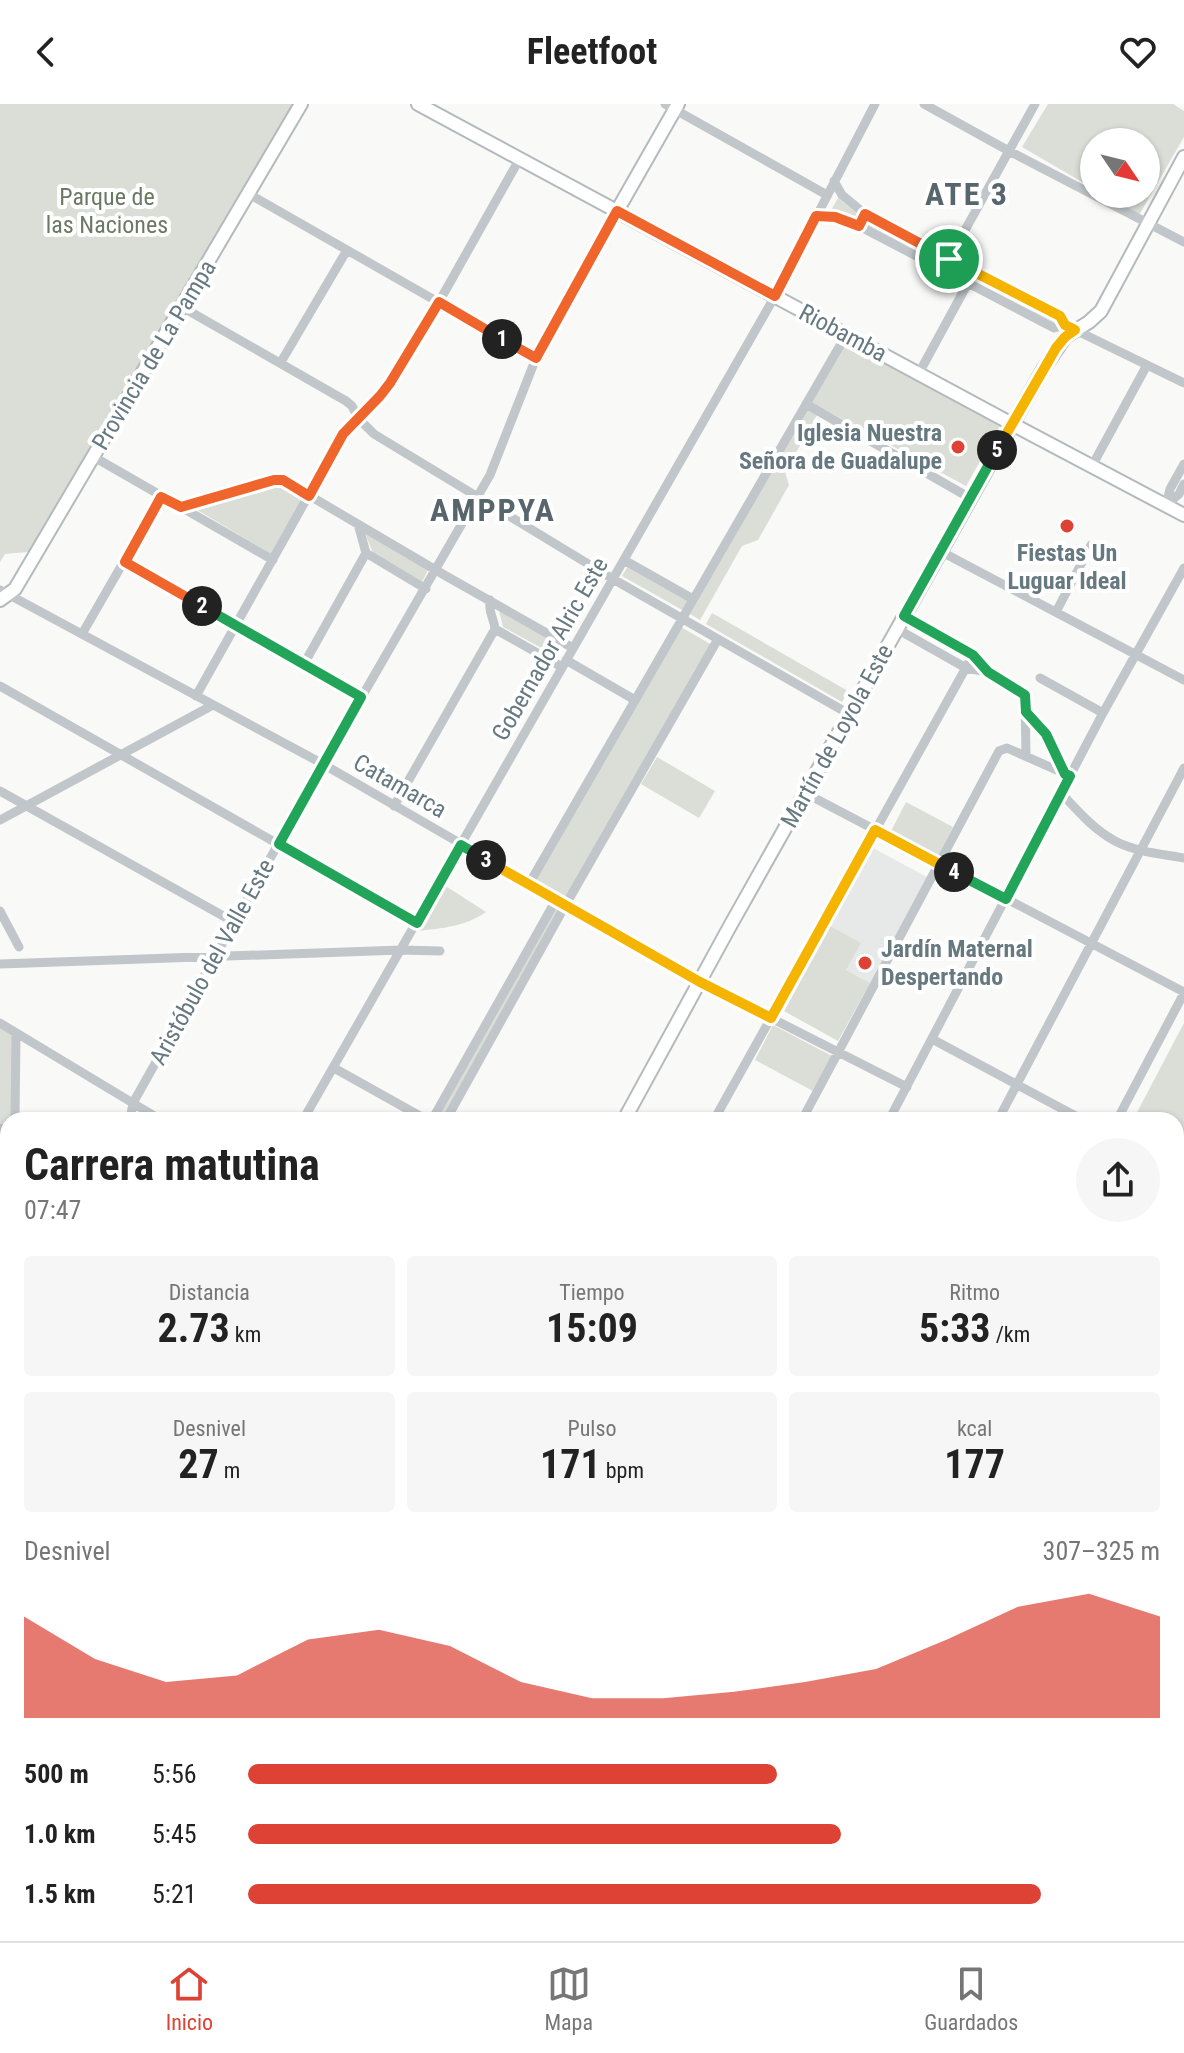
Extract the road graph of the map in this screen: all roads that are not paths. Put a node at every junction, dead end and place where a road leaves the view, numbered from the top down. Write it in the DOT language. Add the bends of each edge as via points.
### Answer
graph roads {
  1 [pos="301,104"];
  2 [pos="418,104"];
  3 [pos="875,104"];
  4 [pos="924,104"];
  5 [pos="1035,104"];
  6 [pos="673,106"];
  7 [pos="1009,151"];
  8 [pos="1184,157"];
  9 [pos="520,158"];
  10 [pos="834,181"];
  11 [pos="249,194"];
  12 [pos="827,195"];
  13 [pos="617,211"];
  14 [pos="865,214"];
  15 [pos="816,216"];
  16 [pos="1148,223"];
  17 [pos="859,226"];
  18 [pos="1184,242"];
  19 [pos="347,250"];
  20 [pos="949,259"];
  21 [pos="968,283"];
  22 [pos="775,296"];
  23 [pos="439,302"];
  24 [pos="182,307"];
  25 [pos="1070,328"];
  26 [pos="846,335"];
  27 [pos="536,358"];
  28 [pos="281,362"];
  29 [pos="1147,365"];
  30 [pos="919,373"];
  31 [pos="1184,383"];
  32 [pos="806,404"];
  33 [pos="358,418"];
  34 [pos="1012,424"];
  35 [pos="94,457"];
  36 [pos="1184,464"];
  37 [pos="1092,466"];
  38 [pos="1184,484"];
  39 [pos="309,496"];
  40 [pos="161,497"];
  41 [pos="478,498"];
  42 [pos="970,498"];
  43 [pos="1166,505"];
  44 [pos="181,507"];
  45 [pos="1184,515"];
  46 [pos="358,524"];
  47 [pos="1091,545"];
  48 [pos="940,551"];
  49 [pos="366,553"];
  50 [pos="273,560"];
  51 [pos="624,560"];
  52 [pos="125,562"];
  53 [pos="1184,568"];
  54 [pos="436,570"];
  55 [pos="613,579"];
  56 [pos="426,589"];
  57 [pos="3,595"];
  58 [pos="693,599"];
  59 [pos="490,600"];
  60 [pos="1056,612"];
  61 [pos="904,616"];
  62 [pos="681,619"];
  63 [pos="236,626"];
  64 [pos="495,629"];
  65 [pos="897,629"];
  66 [pos="82,634"];
  67 [pos="718,639"];
  68 [pos="573,648"];
  69 [pos="973,655"];
  70 [pos="1136,655"];
  71 [pos="564,663"];
  72 [pos="304,664"];
  73 [pos="966,668"];
  74 [pos="988,672"];
  75 [pos="1040,678"];
  76 [pos="1184,680"];
  77 [pos="0,686"];
  78 [pos="196,696"];
  79 [pos="361,697"];
  80 [pos="635,700"];
  81 [pos="213,705"];
  82 [pos="1026,712"];
  83 [pos="1103,713"];
  84 [pos="849,714"];
  85 [pos="122,755"];
  86 [pos="1026,756"];
  87 [pos="323,764"];
  88 [pos="1184,768"];
  89 [pos="1068,775"];
  90 [pos="0,791"];
  91 [pos="805,793"];
  92 [pos="1061,793"];
  93 [pos="26,806"];
  94 [pos="394,806"];
  95 [pos="0,820"];
  96 [pos="875,830"];
  97 [pos="279,844"];
  98 [pos="461,845"];
  99 [pos="1141,850"];
  100 [pos="1184,858"];
  101 [pos="938,863"];
  102 [pos="529,884"];
  103 [pos="1006,899"];
  104 [pos="556,900"];
  105 [pos="566,905"];
  106 [pos="0,911"];
  107 [pos="234,922"];
  108 [pos="417,923"];
  109 [pos="1091,943"];
  110 [pos="19,947"];
  111 [pos="401,950"];
  112 [pos="440,951"];
  113 [pos="215,957"];
  114 [pos="0,964"];
  115 [pos="700,982"];
  116 [pos="1184,992"];
  117 [pos="771,1018"];
  118 [pos="0,1023"];
  119 [pos="16,1033"];
  120 [pos="932,1039"];
  121 [pos="838,1052"];
  122 [pos="334,1068"];
  123 [pos="1017,1084"];
  124 [pos="907,1087"];
  125 [pos="133,1103"];
  126 [pos="15,1112"];
  127 [pos="131,1112"];
  128 [pos="148,1112"];
  129 [pos="308,1112"];
  130 [pos="414,1112"];
  131 [pos="434,1112"];
  132 [pos="450,1112"];
  133 [pos="628,1112"];
  134 [pos="718,1112"];
  135 [pos="806,1112"];
  136 [pos="893,1112"];
  137 [pos="1002,1112"];
  138 [pos="1068,1112"];
  139 [pos="1121,1112"];
  1 -- 11 [label="main road, Provincia de La Pampa"];
  2 -- 9 [label="main road, Riobamba"];
  3 -- 10 [label="street, Gobernador Alric Este"];
  4 -- 7 [label="street"];
  5 -- 7 [label="street"];
  6 -- 12 [label="street"];
  6 -- 13 [label="main road, Aristóbulo del Valle Este"];
  7 -- 16 [label="street"];
  7 -- 20 [label="street"];
  8 -- 16 [label="main road, Martín de Loyola Este"];
  9 -- 13 [label="main road, Riobamba"];
  9 -- 23 [label="street"];
  10 -- 12 [label="street, Gobernador Alric Este"];
  10 -- 14 [label="street"];
  11 -- 19 [label="street"];
  11 -- 24 [label="main road, Provincia de La Pampa"];
  12 -- 15 [label="street, Gobernador Alric Este"];
  13 -- 22 [label="main road, Riobamba"];
  13 -- 27 [label="street, Aristóbulo del Valle Este"];
  14 -- 17 [label="street"];
  14 -- 20 [label="street"];
  15 -- 17 [label="street"];
  15 -- 22 [label="street, Gobernador Alric Este"];
  16 -- 18 [label="street"];
  16 -- 25 [label="main road, Martín de Loyola Este" via="1101,311"];
  17 -- 21 [label="street"];
  19 -- 23 [label="street"];
  19 -- 28 [label="street"];
  20 -- 25 [label="street" via="1060,316"];
  21 -- 25 [label="street" via="1054,328"];
  21 -- 30 [label="street"];
  22 -- 26 [label="main road, Riobamba"];
  22 -- 51 [label="street, Gobernador Alric Este"];
  23 -- 27 [label="street"];
  23 -- 33 [label="street" via="390,383"];
  24 -- 28 [label="street"];
  24 -- 35 [label="main road, Provincia de La Pampa"];
  25 -- 29 [label="street"];
  25 -- 34 [label="main road, Martín de Loyola Este"];
  26 -- 30 [label="main road, Riobamba"];
  26 -- 32 [label="street"];
  27 -- 41 [label="street, Aristóbulo del Valle Este"];
  28 -- 33 [label="street" via="346,401"];
  29 -- 31 [label="street"];
  29 -- 37 [label="street"];
  30 -- 34 [label="main road, Riobamba"];
  32 -- 42 [label="street"];
  32 -- 58 [label="street"];
  33 -- 39 [label="street" via="343,434"];
  33 -- 41 [label="street" via="374,434"];
  34 -- 37 [label="main road, Riobamba"];
  34 -- 42 [label="main road, Martín de Loyola Este"];
  35 -- 40 [label="street"];
  35 -- 57 [label="main road, Provincia de La Pampa" via="15,589"];
  36 -- 43 [label="street"];
  37 -- 43 [label="main road, Riobamba"];
  38 -- 43 [label="street"];
  39 -- 44 [label="street" via="274,480"];
  39 -- 46 [label="street"];
  39 -- 50 [label="street"];
  40 -- 44 [label="street"];
  40 -- 52 [label="street"];
  41 -- 54 [label="street, Aristóbulo del Valle Este"];
  41 -- 55 [label="street"];
  42 -- 48 [label="main road, Martín de Loyola Este"];
  43 -- 45 [label="main road, Riobamba"];
  44 -- 50 [label="street"];
  46 -- 49 [label="street"];
  46 -- 54 [label="street"];
  47 -- 60 [label="street"];
  48 -- 60 [label="street"];
  48 -- 61 [label="main road, Martín de Loyola Este"];
  49 -- 56 [label="street"];
  49 -- 72 [label="street"];
  50 -- 63 [label="street"];
  51 -- 55 [label="street, Gobernador Alric Este"];
  51 -- 58 [label="street"];
  52 -- 63 [label="street"];
  52 -- 66 [label="street"];
  53 -- 70 [label="street"];
  54 -- 56 [label="street, Aristóbulo del Valle Este"];
  54 -- 59 [label="street"];
  55 -- 62 [label="street"];
  55 -- 68 [label="street, Gobernador Alric Este"];
  56 -- 79 [label="street, Aristóbulo del Valle Este"];
  57 -- 66 [label="street, Catamarca"];
  58 -- 62 [label="street"];
  59 -- 64 [label="street"];
  59 -- 68 [label="street"];
  60 -- 70 [label="street"];
  61 -- 65 [label="main road, Martín de Loyola Este"];
  61 -- 69 [label="street"];
  62 -- 67 [label="street"];
  62 -- 80 [label="street"];
  63 -- 72 [label="street"];
  63 -- 78 [label="street"];
  64 -- 71 [label="street"];
  64 -- 94 [label="street"];
  65 -- 73 [label="street"];
  65 -- 84 [label="main road, Martín de Loyola Este"];
  66 -- 78 [label="street, Catamarca"];
  67 -- 84 [label="street"];
  67 -- 105 [label="street"];
  68 -- 71 [label="street, Gobernador Alric Este"];
  69 -- 73 [label="street"];
  69 -- 74 [label="street"];
  70 -- 76 [label="street"];
  70 -- 83 [label="street"];
  71 -- 80 [label="street"];
  71 -- 98 [label="street, Gobernador Alric Este"];
  72 -- 79 [label="street"];
  73 -- 74 [label="street"];
  73 -- 96 [label="street"];
  74 -- 82 [label="street" via="1025,695"];
  75 -- 83 [label="street"];
  77 -- 85 [label="street"];
  78 -- 81 [label="street, Catamarca"];
  79 -- 87 [label="street, Aristóbulo del Valle Este"];
  80 -- 102 [label="street"];
  81 -- 85 [label="street"];
  81 -- 87 [label="street, Catamarca"];
  82 -- 86 [label="street"];
  82 -- 89 [label="street" via="1046,734"];
  83 -- 89 [label="street"];
  84 -- 91 [label="main road, Martín de Loyola Este"];
  85 -- 93 [label="street"];
  85 -- 97 [label="street"];
  86 -- 89 [label="street"];
  86 -- 101 [label="street" via="1007,748 999,751"];
  87 -- 94 [label="street, Catamarca"];
  87 -- 97 [label="street, Aristóbulo del Valle Este"];
  88 -- 99 [label="street"];
  89 -- 92 [label="street"];
  90 -- 93 [label="street"];
  91 -- 96 [label="street"];
  91 -- 115 [label="main road, Martín de Loyola Este"];
  92 -- 99 [label="street" via="1108,837"];
  92 -- 103 [label="street"];
  93 -- 95 [label="street"];
  93 -- 107 [label="street"];
  94 -- 98 [label="street, Catamarca"];
  96 -- 101 [label="street"];
  96 -- 117 [label="street"];
  97 -- 107 [label="street, Aristóbulo del Valle Este"];
  97 -- 108 [label="street"];
  98 -- 102 [label="street, Catamarca"];
  98 -- 108 [label="street, Gobernador Alric Este"];
  99 -- 100 [label="street"];
  99 -- 109 [label="street"];
  101 -- 103 [label="street"];
  101 -- 121 [label="street"];
  102 -- 104 [label="street, Catamarca"];
  103 -- 109 [label="street"];
  103 -- 120 [label="street"];
  104 -- 105 [label="street, Catamarca"];
  104 -- 131 [label="street"];
  105 -- 115 [label="street, Catamarca"];
  105 -- 132 [label="street"];
  106 -- 110 [label="street"];
  107 -- 113 [label="street, Aristóbulo del Valle Este"];
  108 -- 111 [label="street, Gobernador Alric Este"];
  109 -- 116 [label="street"];
  109 -- 123 [label="street"];
  111 -- 112 [label="street"];
  111 -- 113 [label="street"];
  111 -- 122 [label="street, Gobernador Alric Este"];
  113 -- 114 [label="street"];
  113 -- 125 [label="street, Aristóbulo del Valle Este"];
  115 -- 117 [label="street, Catamarca"];
  115 -- 133 [label="main road, Martín de Loyola Este"];
  116 -- 139 [label="street"];
  117 -- 121 [label="street, Catamarca"];
  117 -- 134 [label="street"];
  118 -- 119 [label="street"];
  119 -- 125 [label="street"];
  119 -- 126 [label="street"];
  120 -- 123 [label="street"];
  120 -- 124 [label="street"];
  121 -- 124 [label="street, Catamarca"];
  121 -- 135 [label="street"];
  122 -- 129 [label="street, Gobernador Alric Este"];
  122 -- 130 [label="street"];
  123 -- 137 [label="street"];
  123 -- 138 [label="street"];
  124 -- 136 [label="street"];
  125 -- 127 [label="street, Aristóbulo del Valle Este"];
  125 -- 128 [label="street"];
}
